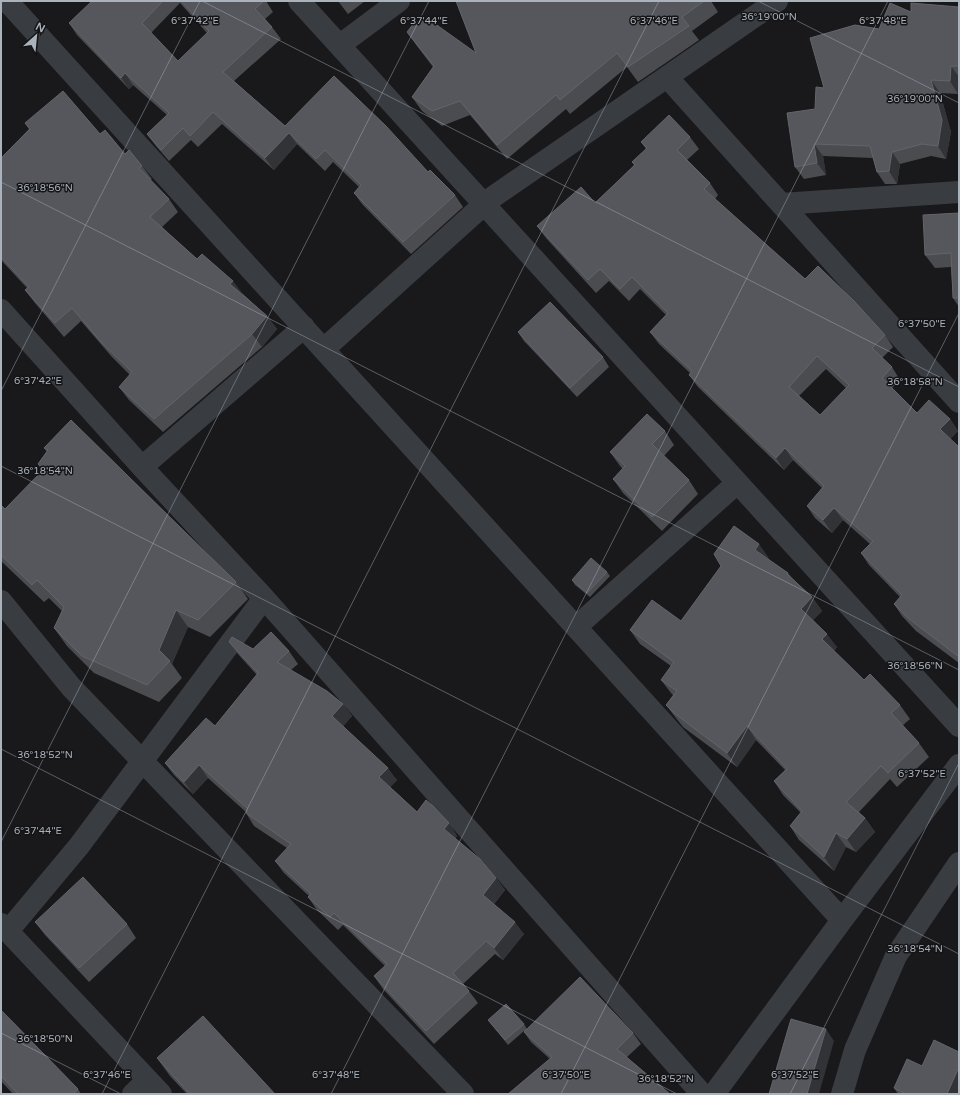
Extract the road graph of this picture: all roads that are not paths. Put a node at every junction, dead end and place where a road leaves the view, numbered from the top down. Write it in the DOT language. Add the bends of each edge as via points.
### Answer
graph roads {
  1 [pos="7,1"];
  2 [pos="299,1"];
  3 [pos="399,1"];
  4 [pos="777,1"];
  5 [pos="340,45"];
  6 [pos="667,77"];
  7 [pos="959,192"];
  8 [pos="781,204"];
  9 [pos="484,205"];
  10 [pos="1,310"];
  11 [pos="304,327"];
  12 [pos="324,349"];
  13 [pos="959,402"];
  14 [pos="142,467"];
  15 [pos="737,482"];
  16 [pos="264,598"];
  17 [pos="1,601"];
  18 [pos="576,627"];
  19 [pos="959,726"];
  20 [pos="142,760"];
  21 [pos="959,765"];
  22 [pos="959,863"];
  23 [pos="842,920"];
  24 [pos="4,928"];
  25 [pos="147,1089"];
  26 [pos="462,1094"];
  27 [pos="702,1094"];
  28 [pos="714,1094"];
  29 [pos="842,1094"];
  1 -- 11 [label="street"];
  2 -- 5 [label="street"];
  3 -- 5 [label="street"];
  4 -- 6 [label="street"];
  5 -- 9 [label="street"];
  6 -- 8 [label="street"];
  6 -- 9 [label="street"];
  7 -- 8 [label="street"];
  8 -- 13 [label="street"];
  9 -- 12 [label="street"];
  9 -- 15 [label="street"];
  10 -- 14 [label="street"];
  11 -- 12 [label="street"];
  11 -- 14 [label="street"];
  12 -- 18 [label="street"];
  14 -- 16 [label="street"];
  15 -- 18 [label="street"];
  15 -- 19 [label="street"];
  16 -- 20 [label="street"];
  16 -- 27 [label="street"];
  17 -- 20 [label="street" via="71,687"];
  18 -- 23 [label="street"];
  20 -- 24 [label="street" via="79,846"];
  20 -- 26 [label="street"];
  21 -- 23 [label="street"];
  22 -- 29 [label="street" via="896,956 855,1050"];
  23 -- 28 [label="street"];
  24 -- 25 [label="street"];
}
